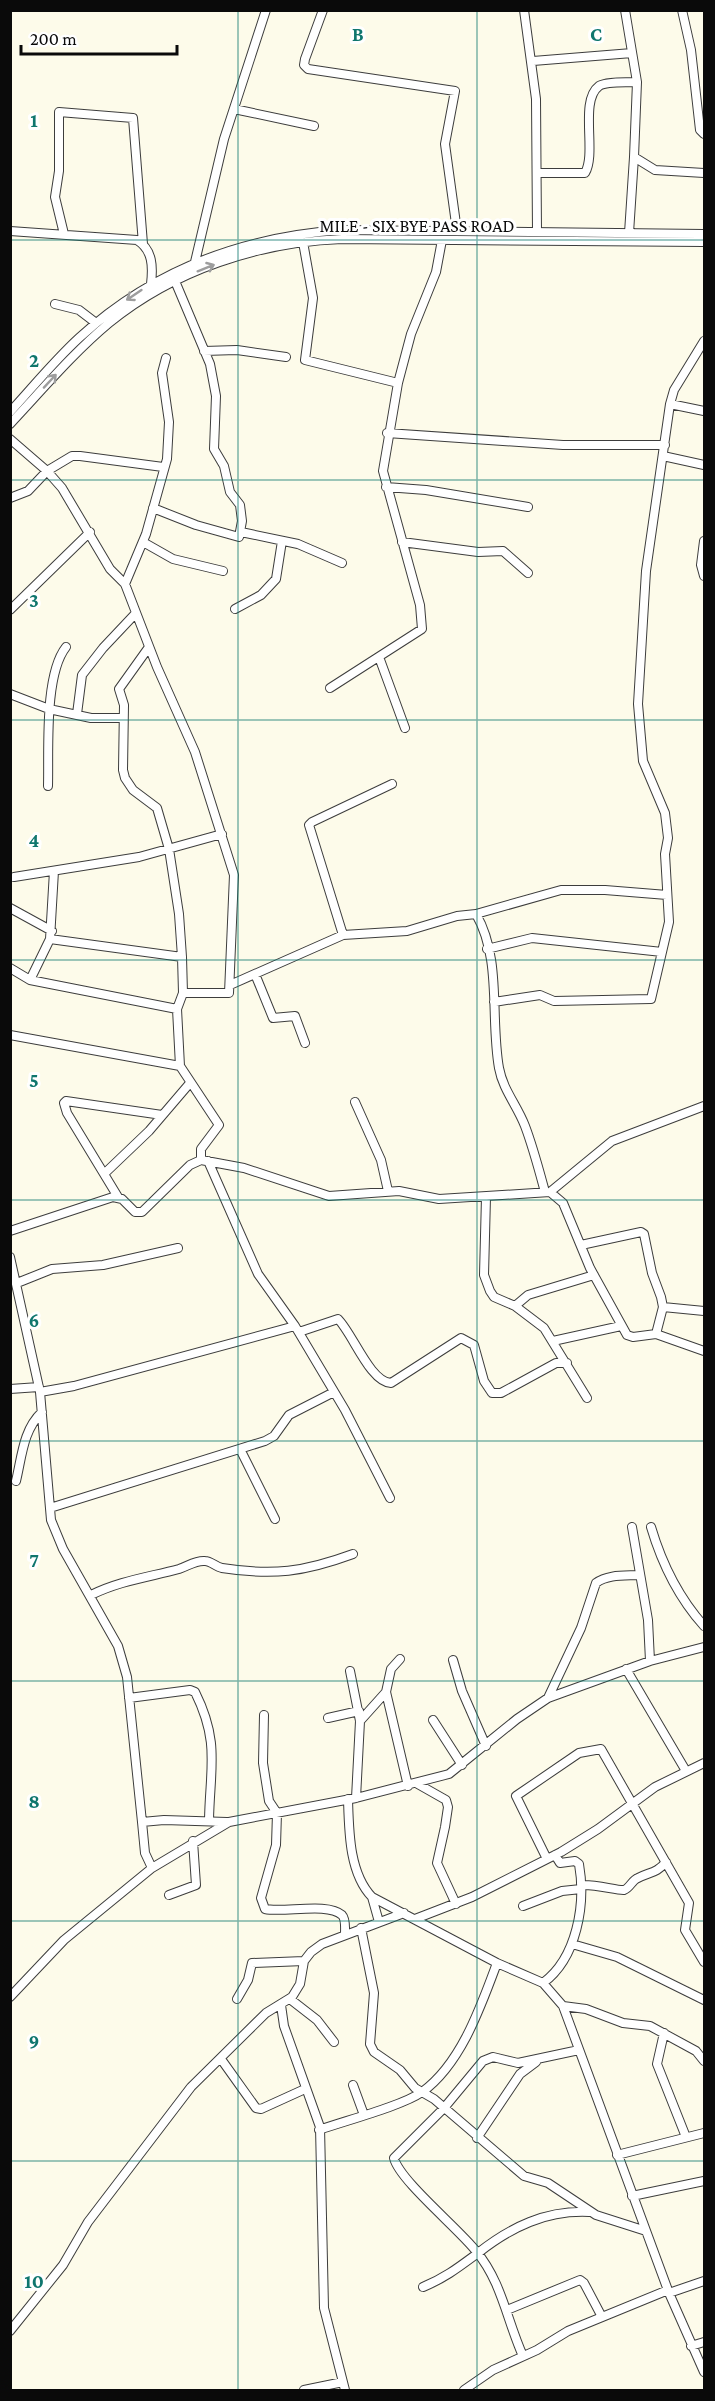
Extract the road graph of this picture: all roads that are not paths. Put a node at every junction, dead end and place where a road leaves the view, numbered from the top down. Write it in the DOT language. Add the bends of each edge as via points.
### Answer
graph roads {
  1 [pos="266,10"];
  2 [pos="323,10"];
  3 [pos="524,10"];
  4 [pos="625,10"];
  5 [pos="682,10"];
  6 [pos="632,52"];
  7 [pos="533,62"];
  8 [pos="637,82"];
  9 [pos="234,110"];
  10 [pos="314,126"];
  11 [pos="705,134"];
  12 [pos="634,157"];
  13 [pos="537,173"];
  14 [pos="705,173"];
  15 [pos="10,231"];
  16 [pos="457,231"];
  17 [pos="537,232"];
  18 [pos="629,233"];
  19 [pos="64,234"];
  20 [pos="705,234"];
  21 [pos="442,240"];
  22 [pos="303,242"];
  23 [pos="705,242"];
  24 [pos="143,244"];
  25 [pos="195,262"];
  26 [pos="175,281"];
  27 [pos="152,284"];
  28 [pos="55,304"];
  29 [pos="96,323"];
  30 [pos="705,341"];
  31 [pos="204,351"];
  32 [pos="286,357"];
  33 [pos="166,358"];
  34 [pos="398,383"];
  35 [pos="670,404"];
  36 [pos="705,411"];
  37 [pos="10,412"];
  38 [pos="10,424"];
  39 [pos="387,434"];
  40 [pos="10,439"];
  41 [pos="665,445"];
  42 [pos="663,456"];
  43 [pos="705,465"];
  44 [pos="164,467"];
  45 [pos="47,471"];
  46 [pos="386,487"];
  47 [pos="10,498"];
  48 [pos="528,507"];
  49 [pos="153,508"];
  50 [pos="90,532"];
  51 [pos="241,532"];
  52 [pos="282,541"];
  53 [pos="705,541"];
  54 [pos="143,542"];
  55 [pos="402,543"];
  56 [pos="342,563"];
  57 [pos="223,571"];
  58 [pos="528,573"];
  59 [pos="705,576"];
  60 [pos="125,584"];
  61 [pos="235,609"];
  62 [pos="10,610"];
  63 [pos="136,613"];
  64 [pos="149,647"];
  65 [pos="66,648"];
  66 [pos="379,657"];
  67 [pos="330,688"];
  68 [pos="10,694"];
  69 [pos="50,709"];
  70 [pos="76,714"];
  71 [pos="123,718"];
  72 [pos="405,728"];
  73 [pos="392,784"];
  74 [pos="48,786"];
  75 [pos="222,834"];
  76 [pos="169,849"];
  77 [pos="54,871"];
  78 [pos="14,877"];
  79 [pos="667,896"];
  80 [pos="10,908"];
  81 [pos="476,914"];
  82 [pos="51,935"];
  83 [pos="343,935"];
  84 [pos="487,949"];
  85 [pos="662,952"];
  86 [pos="182,957"];
  87 [pos="10,968"];
  88 [pos="255,974"];
  89 [pos="30,980"];
  90 [pos="230,985"];
  91 [pos="183,993"];
  92 [pos="495,1002"];
  93 [pos="177,1009"];
  94 [pos="10,1035"];
  95 [pos="305,1043"];
  96 [pos="180,1066"];
  97 [pos="190,1083"];
  98 [pos="355,1102"];
  99 [pos="705,1107"];
  100 [pos="162,1115"];
  101 [pos="205,1160"];
  102 [pos="105,1173"];
  103 [pos="388,1191"];
  104 [pos="548,1192"];
  105 [pos="118,1197"];
  106 [pos="486,1197"];
  107 [pos="10,1231"];
  108 [pos="581,1245"];
  109 [pos="178,1248"];
  110 [pos="10,1257"];
  111 [pos="594,1275"];
  112 [pos="16,1283"];
  113 [pos="516,1306"];
  114 [pos="663,1307"];
  115 [pos="705,1311"];
  116 [pos="621,1326"];
  117 [pos="297,1329"];
  118 [pos="656,1334"];
  119 [pos="554,1341"];
  120 [pos="705,1351"];
  121 [pos="567,1363"];
  122 [pos="10,1389"];
  123 [pos="39,1390"];
  124 [pos="334,1392"];
  125 [pos="587,1398"];
  126 [pos="42,1412"];
  127 [pos="241,1451"];
  128 [pos="16,1481"];
  129 [pos="390,1498"];
  130 [pos="50,1508"];
  131 [pos="275,1519"];
  132 [pos="632,1527"];
  133 [pos="651,1527"];
  134 [pos="353,1554"];
  135 [pos="640,1575"];
  136 [pos="91,1595"];
  137 [pos="705,1626"];
  138 [pos="705,1647"];
  139 [pos="400,1659"];
  140 [pos="453,1660"];
  141 [pos="650,1660"];
  142 [pos="626,1669"];
  143 [pos="350,1671"];
  144 [pos="386,1692"];
  145 [pos="129,1698"];
  146 [pos="548,1698"];
  147 [pos="359,1711"];
  148 [pos="264,1715"];
  149 [pos="328,1718"];
  150 [pos="433,1720"];
  151 [pos="360,1721"];
  152 [pos="486,1746"];
  153 [pos="705,1763"];
  154 [pos="462,1766"];
  155 [pos="686,1771"];
  156 [pos="416,1783"];
  157 [pos="408,1786"];
  158 [pos="352,1798"];
  159 [pos="632,1805"];
  160 [pos="277,1813"];
  161 [pos="209,1820"];
  162 [pos="141,1822"];
  163 [pos="229,1822"];
  164 [pos="193,1841"];
  165 [pos="551,1857"];
  166 [pos="666,1862"];
  167 [pos="152,1868"];
  168 [pos="582,1887"];
  169 [pos="169,1895"];
  170 [pos="372,1897"];
  171 [pos="456,1904"];
  172 [pos="523,1906"];
  173 [pos="404,1913"];
  174 [pos="415,1919"];
  175 [pos="379,1922"];
  176 [pos="361,1928"];
  177 [pos="345,1934"];
  178 [pos="572,1944"];
  179 [pos="304,1961"];
  180 [pos="497,1962"];
  181 [pos="705,1962"];
  182 [pos="543,1983"];
  183 [pos="10,1997"];
  184 [pos="237,1999"];
  185 [pos="290,1999"];
  186 [pos="705,2000"];
  187 [pos="281,2005"];
  188 [pos="563,2006"];
  189 [pos="664,2033"];
  190 [pos="334,2042"];
  191 [pos="579,2050"];
  192 [pos="221,2060"];
  193 [pos="539,2060"];
  194 [pos="705,2061"];
  195 [pos="353,2085"];
  196 [pos="305,2089"];
  197 [pos="421,2093"];
  198 [pos="444,2108"];
  199 [pos="364,2115"];
  200 [pos="319,2130"];
  201 [pos="705,2133"];
  202 [pos="686,2137"];
  203 [pos="477,2138"];
  204 [pos="617,2155"];
  205 [pos="705,2181"];
  206 [pos="632,2196"];
  207 [pos="590,2212"];
  208 [pos="646,2231"];
  209 [pos="478,2253"];
  210 [pos="705,2281"];
  211 [pos="423,2287"];
  212 [pos="668,2292"];
  213 [pos="507,2310"];
  214 [pos="602,2317"];
  215 [pos="10,2331"];
  216 [pos="705,2342"];
  217 [pos="691,2346"];
  218 [pos="523,2356"];
  219 [pos="705,2372"];
  220 [pos="343,2382"];
  221 [pos="304,2391"];
  222 [pos="345,2391"];
  223 [pos="464,2391"];
  1 -- 9 [label="street"];
  2 -- 16 [label="street" via="305,59 308,69 455,91 445,144"];
  3 -- 7 [label="street"];
  4 -- 6 [label="street"];
  5 -- 11 [label="street" via="700,130"];
  6 -- 7 [label="street"];
  6 -- 8 [label="street"];
  7 -- 13 [label="street"];
  8 -- 12 [label="street"];
  8 -- 13 [label="street" via="604,84 595,92 590,105 585,173"];
  9 -- 10 [label="street"];
  9 -- 25 [label="street"];
  12 -- 14 [label="street" via="655,170"];
  12 -- 18 [label="street"];
  13 -- 17 [label="street"];
  15 -- 19 [label="street"];
  16 -- 17 [label="street"];
  16 -- 25 [label="street" via="318,231 248,244"];
  17 -- 18 [label="street"];
  18 -- 20 [label="street"];
  19 -- 24 [label="street" via="131,238"];
  19 -- 24 [label="street" via="55,197 59,112 133,118"];
  21 -- 22 [label="street, MILE - SIX BYE PASS ROAD"];
  21 -- 23 [label="street, MILE - SIX BYE PASS ROAD"];
  21 -- 34 [label="street" via="436,272 411,334"];
  26 -- 22 [label="street, MILE - SIX BYE PASS ROAD, one-way" via="242,255"];
  22 -- 34 [label="street" via="313,298 305,360"];
  24 -- 27 [label="street" via="151,260"];
  25 -- 27 [label="street"];
  26 -- 31 [label="street"];
  38 -- 26 [label="street, MILE - SIX BYE PASS ROAD, one-way" via="104,327"];
  27 -- 29 [label="street, one-way"];
  28 -- 29 [label="street" via="79,310"];
  29 -- 37 [label="street" via="58,358"];
  30 -- 35 [label="street" via="674,390"];
  31 -- 32 [label="street" via="237,350"];
  31 -- 51 [label="street" via="216,396 214,449 224,466 230,492 240,505"];
  33 -- 44 [label="street" via="162,373 170,443"];
  34 -- 39 [label="street"];
  35 -- 36 [label="street"];
  35 -- 41 [label="street"];
  39 -- 41 [label="street" via="563,445"];
  39 -- 46 [label="street" via="383,471"];
  40 -- 45 [label="street"];
  41 -- 42 [label="street"];
  42 -- 43 [label="street"];
  42 -- 79 [label="street" via="646,571 638,705 643,760 665,813 669,837 665,854"];
  44 -- 45 [label="street" via="72,456"];
  44 -- 49 [label="street"];
  45 -- 47 [label="street" via="28,491"];
  45 -- 50 [label="street"];
  46 -- 48 [label="street"];
  46 -- 55 [label="street"];
  49 -- 51 [label="street" via="239,537"];
  49 -- 54 [label="street"];
  50 -- 60 [label="street" via="110,568"];
  50 -- 62 [label="street"];
  51 -- 52 [label="street"];
  52 -- 56 [label="street"];
  52 -- 61 [label="street" via="276,579 261,595"];
  53 -- 59 [label="street" via="700,565"];
  54 -- 57 [label="street" via="173,559"];
  54 -- 60 [label="street"];
  55 -- 58 [label="street" via="503,551"];
  55 -- 66 [label="street" via="423,629"];
  60 -- 63 [label="street"];
  63 -- 64 [label="street"];
  63 -- 70 [label="street" via="82,675"];
  64 -- 71 [label="street" via="119,690"];
  64 -- 75 [label="street" via="184,723"];
  65 -- 69 [label="street" via="55,669"];
  66 -- 67 [label="street"];
  66 -- 72 [label="street"];
  68 -- 69 [label="street"];
  69 -- 70 [label="street"];
  69 -- 74 [label="street"];
  70 -- 71 [label="street"];
  71 -- 76 [label="street" via="125,778 133,790 157,808"];
  73 -- 83 [label="street" via="309,825"];
  75 -- 76 [label="street"];
  75 -- 90 [label="street" via="234,884"];
  76 -- 77 [label="street"];
  76 -- 86 [label="street"];
  77 -- 78 [label="street"];
  77 -- 82 [label="street"];
  79 -- 81 [label="street" via="561,890"];
  79 -- 85 [label="street" via="669,922"];
  80 -- 82 [label="street"];
  81 -- 83 [label="street" via="407,931"];
  81 -- 84 [label="street"];
  82 -- 86 [label="street"];
  82 -- 89 [label="street"];
  83 -- 88 [label="street"];
  84 -- 85 [label="street" via="532,938"];
  84 -- 92 [label="street"];
  85 -- 92 [label="street" via="651,999 554,1001 540,995"];
  86 -- 91 [label="street"];
  87 -- 89 [label="street"];
  88 -- 90 [label="street"];
  88 -- 95 [label="street" via="273,1018 295,1016"];
  89 -- 93 [label="street"];
  90 -- 91 [label="street" via="229,993"];
  91 -- 93 [label="street"];
  92 -- 104 [label="street" via="502,1084 524,1124"];
  93 -- 96 [label="street"];
  94 -- 96 [label="street"];
  96 -- 97 [label="street"];
  97 -- 100 [label="street"];
  97 -- 101 [label="street" via="219,1125 201,1149"];
  98 -- 103 [label="street" via="381,1160"];
  99 -- 104 [label="street" via="612,1141"];
  100 -- 102 [label="street"];
  100 -- 102 [label="street" via="65,1102 67,1113"];
  101 -- 103 [label="street" via="244,1168 329,1196"];
  101 -- 105 [label="street" via="190,1166 142,1212 135,1212"];
  101 -- 117 [label="street" via="258,1274"];
  102 -- 105 [label="street"];
  103 -- 106 [label="street" via="439,1198"];
  104 -- 106 [label="street"];
  104 -- 108 [label="street" via="563,1203"];
  105 -- 107 [label="street"];
  106 -- 113 [label="street" via="484,1275 494,1297"];
  108 -- 111 [label="street"];
  108 -- 114 [label="street" via="641,1232"];
  109 -- 112 [label="street" via="103,1265 52,1269"];
  110 -- 112 [label="street"];
  111 -- 113 [label="street" via="528,1295"];
  111 -- 116 [label="street"];
  112 -- 123 [label="street"];
  113 -- 119 [label="street"];
  114 -- 115 [label="street"];
  114 -- 118 [label="street"];
  116 -- 118 [label="street" via="633,1337"];
  116 -- 119 [label="street"];
  117 -- 121 [label="street" via="338,1318 384,1383 391,1383 461,1338 474,1345 484,1381 492,1393 501,1393 556,1363"];
  117 -- 123 [label="street" via="74,1386"];
  117 -- 124 [label="street"];
  118 -- 120 [label="street"];
  119 -- 121 [label="street"];
  121 -- 125 [label="street"];
  122 -- 123 [label="street"];
  123 -- 126 [label="street"];
  124 -- 127 [label="street" via="290,1415 274,1436"];
  124 -- 129 [label="street"];
  126 -- 128 [label="street" via="27,1434"];
  126 -- 130 [label="street"];
  127 -- 130 [label="street"];
  127 -- 131 [label="street"];
  130 -- 136 [label="street" via="63,1549"];
  132 -- 135 [label="street"];
  133 -- 137 [label="street" via="675,1586"];
  134 -- 136 [label="street" via="287,1572 219,1568 208,1561 198,1561 109,1586"];
  135 -- 141 [label="street"];
  135 -- 146 [label="street" via="602,1579 597,1583"];
  136 -- 145 [label="street" via="118,1646"];
  138 -- 141 [label="street"];
  139 -- 144 [label="street" via="391,1669"];
  140 -- 152 [label="street" via="473,1721"];
  141 -- 142 [label="street"];
  142 -- 146 [label="street"];
  142 -- 155 [label="street"];
  143 -- 147 [label="street"];
  144 -- 151 [label="street"];
  144 -- 157 [label="street"];
  145 -- 161 [label="street" via="195,1692 207,1718 214,1750"];
  145 -- 162 [label="street"];
  146 -- 152 [label="street"];
  147 -- 149 [label="street"];
  147 -- 151 [label="street"];
  148 -- 160 [label="street" via="263,1762 269,1802"];
  150 -- 154 [label="street"];
  151 -- 158 [label="street"];
  152 -- 154 [label="street"];
  153 -- 155 [label="street"];
  154 -- 156 [label="street"];
  155 -- 159 [label="street"];
  156 -- 157 [label="street"];
  156 -- 171 [label="street" via="446,1800 437,1863"];
  157 -- 158 [label="street"];
  158 -- 160 [label="street"];
  158 -- 170 [label="street" via="349,1836 359,1879"];
  159 -- 165 [label="street"];
  159 -- 165 [label="street" via="601,1749 579,1753 558,1765 516,1796"];
  159 -- 166 [label="street"];
  160 -- 163 [label="street"];
  160 -- 177 [label="street" via="276,1845 261,1898 263,1908 278,1912 319,1908 341,1915"];
  161 -- 162 [label="street"];
  161 -- 163 [label="street"];
  162 -- 167 [label="street"];
  163 -- 164 [label="street"];
  164 -- 167 [label="street"];
  164 -- 169 [label="street" via="196,1885"];
  165 -- 168 [label="street" via="560,1863 579,1864"];
  165 -- 171 [label="street"];
  166 -- 168 [label="street" via="651,1875 636,1878 627,1889 595,1884"];
  166 -- 181 [label="street" via="689,1903 686,1933"];
  167 -- 183 [label="street" via="64,1940"];
  168 -- 172 [label="street"];
  168 -- 178 [label="street"];
  170 -- 173 [label="street"];
  170 -- 175 [label="street"];
  171 -- 174 [label="street"];
  173 -- 174 [label="street"];
  173 -- 175 [label="street"];
  174 -- 180 [label="street"];
  175 -- 176 [label="street"];
  176 -- 177 [label="street"];
  176 -- 197 [label="street" via="374,1993 371,2048 400,2070"];
  177 -- 179 [label="street" via="322,1944"];
  178 -- 182 [label="street" via="561,1965"];
  178 -- 186 [label="street" via="617,1957"];
  179 -- 184 [label="street" via="252,1963"];
  179 -- 185 [label="street" via="300,1984"];
  180 -- 182 [label="street"];
  180 -- 197 [label="street" via="464,2038 446,2068"];
  182 -- 188 [label="street"];
  185 -- 187 [label="street"];
  185 -- 190 [label="street" via="317,2020"];
  187 -- 192 [label="street" via="266,2013"];
  187 -- 196 [label="street"];
  188 -- 189 [label="street" via="650,2026"];
  188 -- 191 [label="street"];
  189 -- 194 [label="street" via="696,2051"];
  189 -- 202 [label="street" via="657,2064"];
  191 -- 193 [label="street"];
  191 -- 204 [label="street"];
  192 -- 196 [label="street" via="256,2108"];
  192 -- 215 [label="street" via="191,2087 88,2222 63,2265"];
  193 -- 198 [label="street" via="513,2063 488,2058"];
  193 -- 203 [label="street" via="520,2074"];
  195 -- 199 [label="street"];
  196 -- 200 [label="street"];
  197 -- 198 [label="street"];
  197 -- 199 [label="street"];
  198 -- 203 [label="street"];
  198 -- 209 [label="street" via="398,2152 395,2161 402,2174"];
  199 -- 200 [label="street"];
  200 -- 220 [label="street" via="324,2308"];
  201 -- 202 [label="street"];
  202 -- 204 [label="street"];
  203 -- 207 [label="street" via="524,2176 548,2182"];
  204 -- 206 [label="street"];
  205 -- 206 [label="street"];
  206 -- 208 [label="street"];
  207 -- 208 [label="street"];
  207 -- 209 [label="street" via="568,2211 532,2219"];
  208 -- 212 [label="street"];
  209 -- 211 [label="street" via="443,2279"];
  209 -- 213 [label="street"];
  210 -- 212 [label="street"];
  212 -- 214 [label="street"];
  212 -- 217 [label="street"];
  213 -- 214 [label="street" via="579,2280"];
  213 -- 218 [label="street"];
  214 -- 218 [label="street"];
  216 -- 217 [label="street"];
  217 -- 219 [label="street"];
  218 -- 223 [label="street" via="493,2370"];
  220 -- 221 [label="street"];
  220 -- 222 [label="street"];
}
